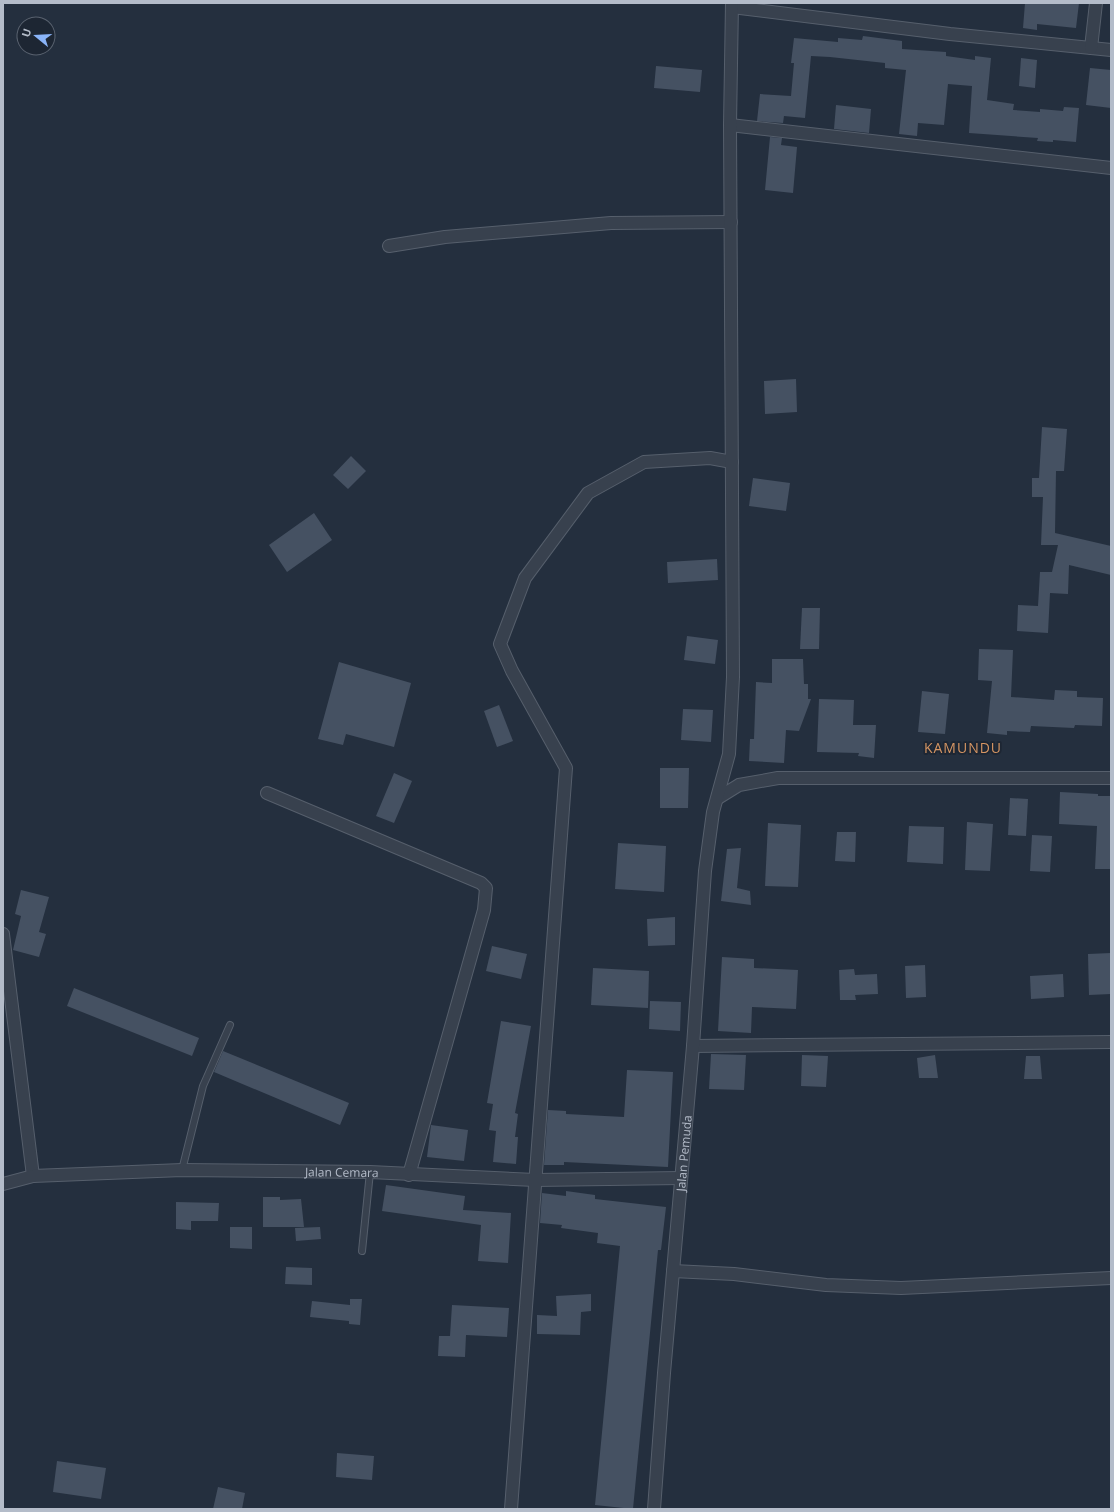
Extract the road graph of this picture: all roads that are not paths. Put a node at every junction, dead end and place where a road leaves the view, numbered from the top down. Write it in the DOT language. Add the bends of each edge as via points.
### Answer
graph roads {
  1 [pos="1096,3"];
  2 [pos="732,5"];
  3 [pos="1091,48"];
  4 [pos="1111,50"];
  5 [pos="730,125"];
  6 [pos="1111,168"];
  7 [pos="731,222"];
  8 [pos="389,246"];
  9 [pos="732,462"];
  10 [pos="1111,778"];
  11 [pos="267,793"];
  12 [pos="718,798"];
  13 [pos="3,934"];
  14 [pos="230,1025"];
  15 [pos="1111,1042"];
  16 [pos="693,1046"];
  17 [pos="182,1170"];
  18 [pos="370,1172"];
  19 [pos="408,1175"];
  20 [pos="33,1176"];
  21 [pos="681,1178"];
  22 [pos="535,1180"];
  23 [pos="3,1184"];
  24 [pos="362,1251"];
  25 [pos="673,1271"];
  26 [pos="1111,1278"];
  27 [pos="511,1509"];
  28 [pos="654,1509"];
  1 -- 3 [label="street"];
  2 -- 3 [label="street" via="950,34"];
  2 -- 5 [label="street, Jalan Pemuda"];
  3 -- 4 [label="street"];
  5 -- 6 [label="street"];
  5 -- 7 [label="street, Jalan Pemuda"];
  7 -- 8 [label="street" via="611,223 445,237"];
  7 -- 9 [label="street, Jalan Pemuda"];
  9 -- 12 [label="street, Jalan Pemuda" via="731,741"];
  9 -- 22 [label="street" via="710,458 644,462 588,492 525,578 500,644 512,671 566,768"];
  10 -- 12 [label="street" via="778,778 739,785"];
  11 -- 19 [label="street" via="480,883 486,888 484,910"];
  12 -- 16 [label="street, Jalan Pemuda" via="713,812 705,871"];
  13 -- 20 [label="street"];
  14 -- 17 [label="lane" via="203,1086"];
  15 -- 16 [label="street"];
  16 -- 21 [label="street, Jalan Pemuda"];
  17 -- 18 [label="street, Jalan Cemara"];
  17 -- 20 [label="street, Jalan Cemara"];
  18 -- 19 [label="street, Jalan Cemara"];
  18 -- 24 [label="lane"];
  19 -- 22 [label="street, Jalan Cemara"];
  20 -- 23 [label="street, Jalan Cemara"];
  21 -- 22 [label="street, Jalan Cemara"];
  21 -- 25 [label="street, Jalan Pemuda"];
  22 -- 27 [label="street"];
  25 -- 26 [label="street" via="734,1274 826,1285 901,1288"];
  25 -- 28 [label="street, Jalan Pemuda"];
}
